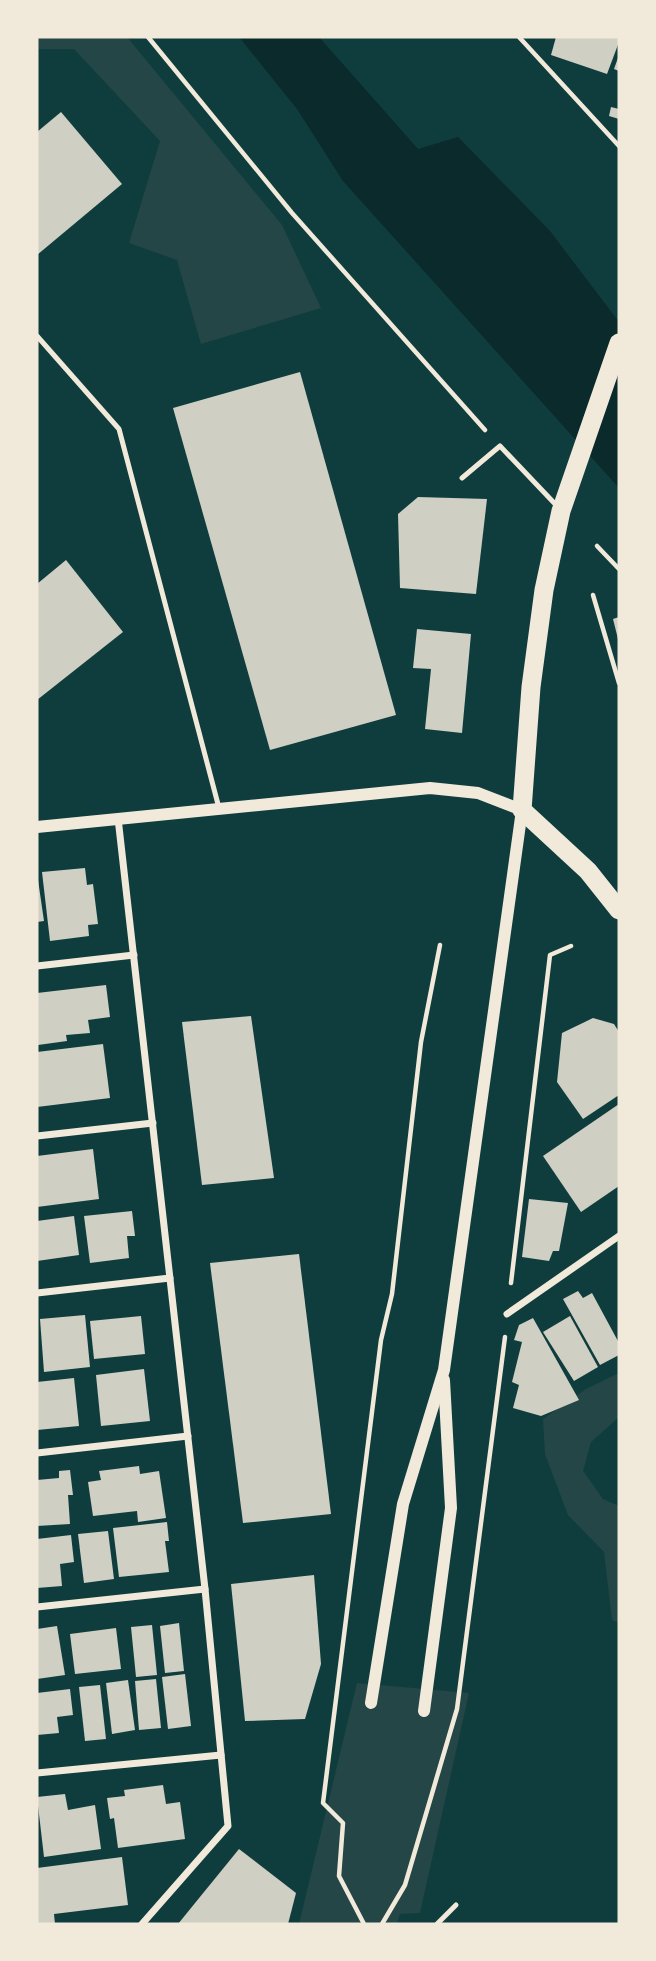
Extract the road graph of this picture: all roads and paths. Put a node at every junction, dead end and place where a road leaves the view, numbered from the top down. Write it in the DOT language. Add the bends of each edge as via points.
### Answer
graph roads {
  1 [pos="148,37"];
  2 [pos="519,37"];
  3 [pos="619,146"];
  4 [pos="37,336"];
  5 [pos="619,343"];
  6 [pos="500,446"];
  7 [pos="462,478"];
  8 [pos="561,511"];
  9 [pos="597,546"];
  10 [pos="619,569"];
  11 [pos="593,595"];
  12 [pos="619,683"];
  13 [pos="219,808"];
  14 [pos="522,810"];
  15 [pos="118,818"];
  16 [pos="37,827"];
  17 [pos="619,910"];
  18 [pos="440,945"];
  19 [pos="571,946"];
  20 [pos="134,955"];
  21 [pos="37,966"];
  22 [pos="153,1123"];
  23 [pos="37,1136"];
  24 [pos="619,1236"];
  25 [pos="170,1278"];
  26 [pos="37,1293"];
  27 [pos="507,1314"];
  28 [pos="444,1370"];
  29 [pos="188,1436"];
  30 [pos="37,1453"];
  31 [pos="205,1589"];
  32 [pos="37,1607"];
  33 [pos="371,1703"];
  34 [pos="424,1712"];
  35 [pos="221,1755"];
  36 [pos="37,1773"];
  37 [pos="456,1905"];
  38 [pos="142,1924"];
  39 [pos="364,1924"];
  40 [pos="382,1924"];
  41 [pos="437,1924"];
  1 -- 6 [label="path" via="292,213"];
  2 -- 3 [label="path"];
  4 -- 13 [label="lane" via="119,429"];
  5 -- 8 [label="highway"];
  6 -- 7 [label="lane"];
  6 -- 8 [label="lane"];
  8 -- 14 [label="highway" via="542,602"];
  9 -- 10 [label="path"];
  11 -- 12 [label="path"];
  13 -- 14 [label="street" via="430,788 478,793"];
  13 -- 15 [label="street"];
  14 -- 17 [label="highway" via="588,871"];
  14 -- 28 [label="street"];
  15 -- 16 [label="street"];
  15 -- 20 [label="street"];
  18 -- 39 [label="path" via="421,1042 393,1294 381,1340 323,1803 343,1823 339,1876"];
  19 -- 27 [label="path" via="550,955"];
  20 -- 21 [label="street"];
  20 -- 22 [label="street"];
  22 -- 23 [label="street"];
  22 -- 25 [label="street"];
  24 -- 27 [label="street"];
  25 -- 26 [label="street"];
  25 -- 29 [label="street"];
  27 -- 40 [label="path" via="457,1709 405,1885"];
  28 -- 33 [label="street" via="403,1504"];
  28 -- 34 [label="street" via="451,1508"];
  29 -- 30 [label="street"];
  29 -- 31 [label="street"];
  31 -- 32 [label="street"];
  31 -- 35 [label="street"];
  35 -- 36 [label="street"];
  35 -- 38 [label="street" via="228,1826"];
  37 -- 41 [label="lane"];
}
